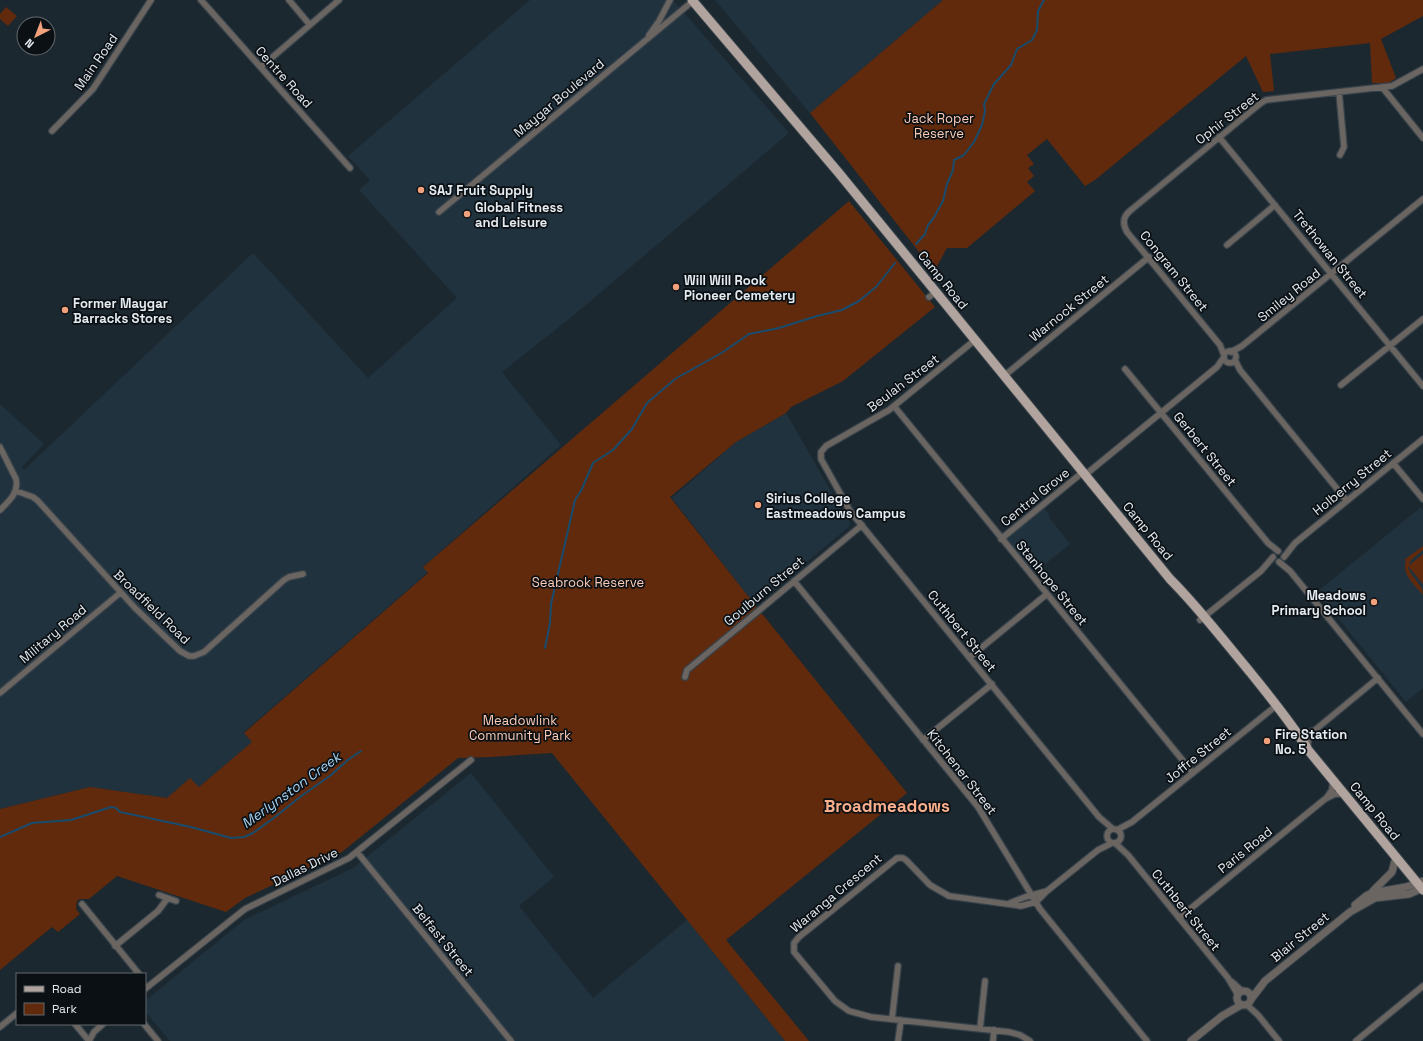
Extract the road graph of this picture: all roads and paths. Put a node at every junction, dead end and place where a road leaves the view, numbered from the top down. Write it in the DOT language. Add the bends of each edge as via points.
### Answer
graph roads {
  1 [pos="151,0"];
  2 [pos="201,0"];
  3 [pos="289,0"];
  4 [pos="339,0"];
  5 [pos="670,0"];
  6 [pos="693,0"];
  7 [pos="310,25"];
  8 [pos="644,42"];
  9 [pos="261,67"];
  10 [pos="1423,69"];
  11 [pos="1382,87"];
  12 [pos="1339,92"];
  13 [pos="52,131"];
  14 [pos="1219,137"];
  15 [pos="1423,138"];
  16 [pos="1340,155"];
  17 [pos="350,168"];
  18 [pos="1423,199"];
  19 [pos="1275,205"];
  20 [pos="1130,210"];
  21 [pos="439,212"];
  22 [pos="1227,245"];
  23 [pos="1149,257"];
  24 [pos="1331,274"];
  25 [pos="1423,319"];
  26 [pos="976,340"];
  27 [pos="1242,346"];
  28 [pos="1390,346"];
  29 [pos="1227,354"];
  30 [pos="1233,361"];
  31 [pos="1217,368"];
  32 [pos="1125,369"];
  33 [pos="1004,376"];
  34 [pos="1341,385"];
  35 [pos="1423,386"];
  36 [pos="894,406"];
  37 [pos="1161,412"];
  38 [pos="1423,438"];
  39 [pos="0,447"];
  40 [pos="821,452"];
  41 [pos="1394,463"];
  42 [pos="1084,474"];
  43 [pos="16,491"];
  44 [pos="1423,499"];
  45 [pos="1347,501"];
  46 [pos="0,510"];
  47 [pos="862,525"];
  48 [pos="1002,539"];
  49 [pos="1268,542"];
  50 [pos="1295,543"];
  51 [pos="1279,551"];
  52 [pos="1273,556"];
  53 [pos="1281,560"];
  54 [pos="1262,571"];
  55 [pos="303,574"];
  56 [pos="794,580"];
  57 [pos="120,593"];
  58 [pos="1047,594"];
  59 [pos="1203,619"];
  60 [pos="970,657"];
  61 [pos="685,678"];
  62 [pos="1378,678"];
  63 [pos="992,684"];
  64 [pos="0,693"];
  65 [pos="1274,707"];
  66 [pos="1315,730"];
  67 [pos="1298,733"];
  68 [pos="1423,734"];
  69 [pos="923,740"];
  70 [pos="1307,748"];
  71 [pos="471,760"];
  72 [pos="1193,773"];
  73 [pos="1333,780"];
  74 [pos="1345,794"];
  75 [pos="1325,799"];
  76 [pos="1132,822"];
  77 [pos="1111,832"];
  78 [pos="1117,840"];
  79 [pos="1098,850"];
  80 [pos="357,852"];
  81 [pos="1396,857"];
  82 [pos="1422,886"];
  83 [pos="1047,891"];
  84 [pos="1372,893"];
  85 [pos="160,895"];
  86 [pos="1032,895"];
  87 [pos="167,899"];
  88 [pos="176,901"];
  89 [pos="1036,902"];
  90 [pos="82,904"];
  91 [pos="1009,904"];
  92 [pos="1350,912"];
  93 [pos="1178,918"];
  94 [pos="115,946"];
  95 [pos="898,966"];
  96 [pos="137,973"];
  97 [pos="984,980"];
  98 [pos="1265,981"];
  99 [pos="146,986"];
  100 [pos="1423,986"];
  101 [pos="1241,994"];
  102 [pos="1248,1002"];
  103 [pos="16,1014"];
  104 [pos="1222,1016"];
  105 [pos="892,1019"];
  106 [pos="901,1020"];
  107 [pos="76,1025"];
  108 [pos="102,1025"];
  109 [pos="145,1025"];
  110 [pos="0,1027"];
  111 [pos="980,1029"];
  112 [pos="994,1030"];
  113 [pos="89,1041"];
  114 [pos="158,1041"];
  115 [pos="511,1041"];
  116 [pos="898,1041"];
  117 [pos="992,1041"];
  118 [pos="1030,1041"];
  119 [pos="1147,1041"];
  120 [pos="1191,1041"];
  121 [pos="1279,1041"];
  122 [pos="1356,1041"];
  1 -- 13 [label="street, Main Road" via="93,89"];
  2 -- 9 [label="street, Centre Road"];
  3 -- 7 [label="street"];
  4 -- 7 [label="street"];
  5 -- 8 [label="street"];
  6 -- 8 [label="street, Maygar Boulevard"];
  6 -- 26 [label="main road, Camp Road" via="838,172 932,294"];
  7 -- 9 [label="street"];
  8 -- 21 [label="street, Maygar Boulevard"];
  9 -- 17 [label="street, Centre Road"];
  10 -- 11 [label="street, Ophir Street" via="1398,83"];
  11 -- 12 [label="street, Ophir Street"];
  11 -- 15 [label="street"];
  12 -- 14 [label="street, Ophir Street" via="1266,100"];
  12 -- 16 [label="street" via="1344,147"];
  14 -- 19 [label="street, Trethowan Street"];
  14 -- 20 [label="street, Ophir Street"];
  18 -- 24 [label="street, Smiley Road"];
  19 -- 22 [label="street"];
  19 -- 24 [label="street, Trethowan Street"];
  20 -- 23 [label="street, Congram Street" via="1124,219 1125,228"];
  23 -- 29 [label="street, Congram Street"];
  23 -- 33 [label="street, Warnock Street"];
  24 -- 27 [label="street, Smiley Road"];
  24 -- 28 [label="street, Trethowan Street"];
  25 -- 28 [label="street"];
  26 -- 33 [label="main road, Camp Road"];
  26 -- 36 [label="street, Beulah Street"];
  27 -- 29 [label="street, Smiley Road"];
  27 -- 30 [label="street, Smiley Road"];
  28 -- 34 [label="street"];
  28 -- 35 [label="street, Trethowan Street"];
  29 -- 30 [label="street" via="1225,360"];
  29 -- 30 [label="street" via="1235,354"];
  29 -- 31 [label="street, Smiley Road"];
  30 -- 31 [label="street, Smiley Road"];
  30 -- 45 [label="street"];
  31 -- 37 [label="street, Smiley Road"];
  32 -- 37 [label="street, Gerbert Street"];
  33 -- 42 [label="main road, Camp Road"];
  36 -- 40 [label="street, Beulah Street" via="826,446"];
  36 -- 48 [label="street, Stanhope Street"];
  37 -- 42 [label="street, Smiley Road"];
  37 -- 49 [label="street, Gerbert Street"];
  38 -- 41 [label="street, Holberry Street"];
  39 -- 43 [label="street" via="16,478"];
  40 -- 47 [label="street, Cuthbert Street" via="821,459 839,493"];
  41 -- 44 [label="street"];
  41 -- 45 [label="street, Holberry Street"];
  42 -- 48 [label="street, Central Grove"];
  42 -- 59 [label="main road, Camp Road"];
  43 -- 46 [label="street"];
  43 -- 57 [label="street, Broadfield Road" via="38,501"];
  45 -- 50 [label="street, Holberry Street"];
  47 -- 56 [label="street, Goulburn Street"];
  47 -- 60 [label="street, Cuthbert Street"];
  48 -- 58 [label="street, Stanhope Street"];
  49 -- 51 [label="street, Gerbert Street"];
  49 -- 52 [label="street, Gerbert Street"];
  50 -- 51 [label="street, Holberry Street"];
  50 -- 53 [label="street, Holberry Street"];
  51 -- 52 [label="street"];
  51 -- 53 [label="street" via="1284,554"];
  52 -- 53 [label="street" via="1274,560"];
  52 -- 54 [label="street, Holberry Street"];
  53 -- 54 [label="street, Holberry Street"];
  53 -- 62 [label="street"];
  54 -- 59 [label="street, Holberry Street"];
  55 -- 57 [label="street, Broadfield Road" via="284,580 204,652 194,656 180,651"];
  56 -- 61 [label="street, Goulburn Street" via="687,670"];
  56 -- 69 [label="street, Kitchener Street"];
  57 -- 64 [label="street, Military Road"];
  58 -- 60 [label="street"];
  58 -- 72 [label="street, Stanhope Street"];
  59 -- 65 [label="main road, Camp Road"];
  60 -- 63 [label="street, Cuthbert Street"];
  62 -- 66 [label="street"];
  62 -- 68 [label="street"];
  63 -- 69 [label="street"];
  63 -- 77 [label="street, Cuthbert Street"];
  65 -- 67 [label="main road, Camp Road"];
  65 -- 70 [label="main road, Camp Road"];
  65 -- 72 [label="street, Joffre Street"];
  66 -- 67 [label="street"];
  66 -- 70 [label="street" via="1309,737"];
  67 -- 70 [label="main road, Camp Road"];
  69 -- 86 [label="street, Kitchener Street" via="978,807"];
  70 -- 73 [label="main road, Camp Road"];
  71 -- 80 [label="street, Dallas Drive"];
  72 -- 76 [label="street, Joffre Street"];
  73 -- 74 [label="main road, Camp Road"];
  73 -- 75 [label="street, Paris Road" via="1332,790"];
  74 -- 75 [label="street, Paris Road" via="1335,794"];
  74 -- 81 [label="main road, Camp Road"];
  75 -- 93 [label="street, Paris Road"];
  76 -- 77 [label="street, Joffre Street"];
  76 -- 78 [label="street, Joffre Street"];
  77 -- 78 [label="street"];
  77 -- 78 [label="street"];
  77 -- 79 [label="street, Joffre Street"];
  78 -- 79 [label="street, Joffre Street"];
  78 -- 93 [label="street, Cuthbert Street"];
  79 -- 83 [label="street, Joffre Street"];
  80 -- 99 [label="street, Dallas Drive" via="342,862 245,909"];
  80 -- 115 [label="street, Belfast Street"];
  81 -- 82 [label="main road, Camp Road"];
  81 -- 84 [label="street, Blair Street" via="1392,872"];
  82 -- 84 [label="street, Blair Street"];
  82 -- 92 [label="street, Blair Street" via="1409,894 1375,898"];
  83 -- 86 [label="street, Joffre Street"];
  83 -- 89 [label="street, Joffre Street"];
  84 -- 92 [label="street, Blair Street"];
  85 -- 87 [label="street"];
  86 -- 89 [label="street, Kitchener Street"];
  86 -- 91 [label="street, Waranga Crescent"];
  87 -- 88 [label="street"];
  87 -- 94 [label="street" via="158,911"];
  89 -- 91 [label="street, Waranga Crescent" via="1021,906"];
  89 -- 119 [label="street, Kitchener Street"];
  90 -- 94 [label="street"];
  91 -- 105 [label="street, Waranga Crescent" via="963,899 942,893 925,881 906,860 897,858 796,940 794,952 835,1001 856,1014"];
  92 -- 98 [label="street, Blair Street"];
  93 -- 101 [label="street, Cuthbert Street"];
  94 -- 96 [label="street"];
  95 -- 105 [label="street"];
  97 -- 111 [label="street"];
  98 -- 101 [label="street, Blair Street"];
  98 -- 102 [label="street, Blair Street"];
  100 -- 122 [label="street"];
  101 -- 102 [label="street" via="1250,994"];
  101 -- 102 [label="street" via="1238,1002"];
  101 -- 104 [label="street, Blair Street"];
  102 -- 104 [label="street, Blair Street"];
  102 -- 121 [label="street"];
  103 -- 110 [label="street"];
  104 -- 120 [label="street, Blair Street"];
  105 -- 106 [label="street, Waranga Crescent"];
  106 -- 111 [label="street, Waranga Crescent"];
  106 -- 116 [label="street"];
  107 -- 113 [label="street"];
  108 -- 113 [label="street"];
  109 -- 114 [label="street"];
  111 -- 112 [label="street, Waranga Crescent"];
  112 -- 117 [label="street"];
  112 -- 118 [label="street, Waranga Crescent" via="1015,1033"];
}
